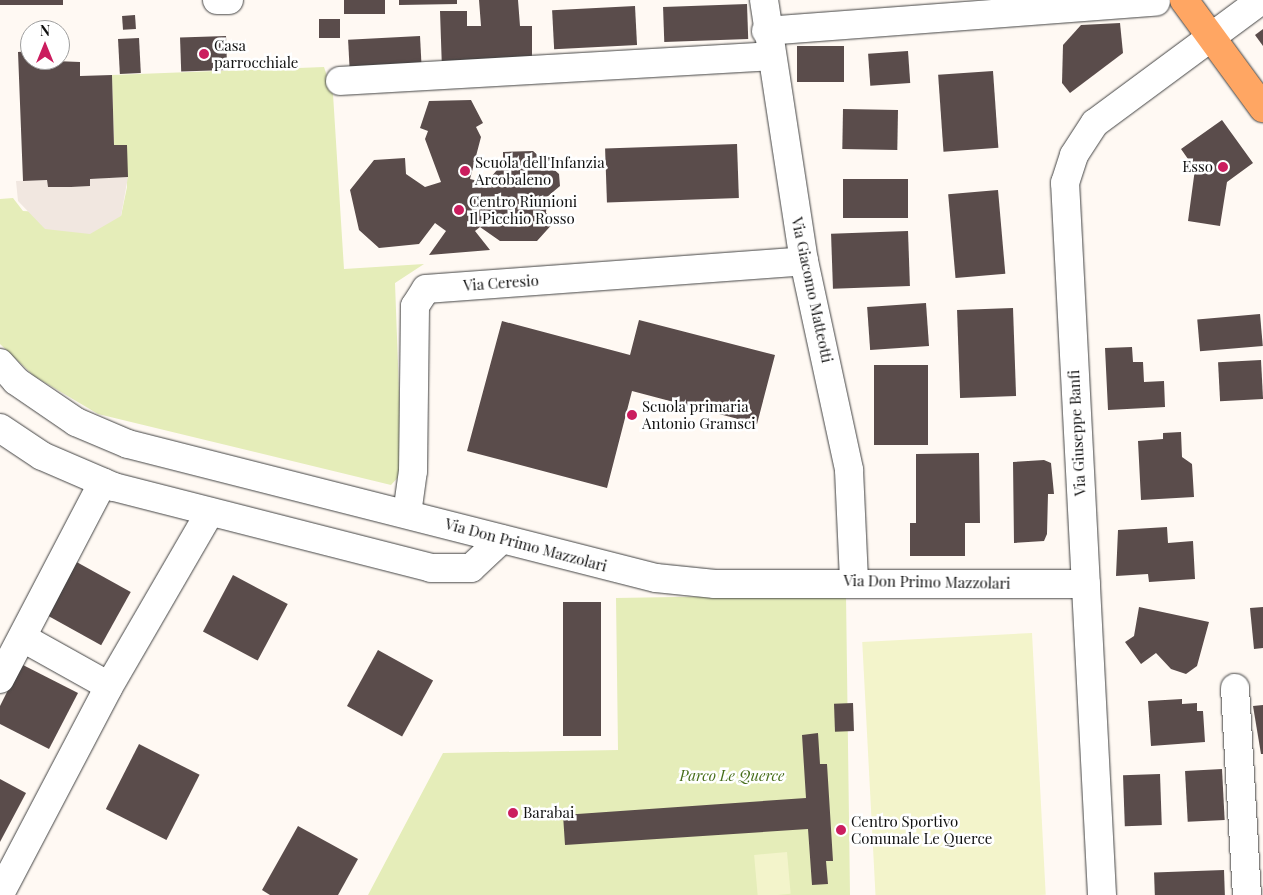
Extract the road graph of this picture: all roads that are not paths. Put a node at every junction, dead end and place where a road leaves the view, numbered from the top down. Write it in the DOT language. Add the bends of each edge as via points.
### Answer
graph roads {
  1 [pos="217,0"];
  2 [pos="230,0"];
  3 [pos="764,0"];
  4 [pos="1184,0"];
  5 [pos="1261,0"];
  6 [pos="1156,2"];
  7 [pos="1211,37"];
  8 [pos="768,43"];
  9 [pos="340,81"];
  10 [pos="1263,108"];
  11 [pos="804,261"];
  12 [pos="0,363"];
  13 [pos="0,428"];
  14 [pos="103,482"];
  15 [pos="210,512"];
  16 [pos="407,514"];
  17 [pos="457,527"];
  18 [pos="502,539"];
  19 [pos="431,568"];
  20 [pos="854,581"];
  21 [pos="1086,584"];
  22 [pos="23,638"];
  23 [pos="0,679"];
  24 [pos="110,686"];
  25 [pos="1235,688"];
  26 [pos="0,894"];
  27 [pos="1102,895"];
  28 [pos="1247,895"];
  1 -- 2 [label="street"];
  3 -- 8 [label="street, Via Giacomo Matteotti"];
  4 -- 7 [label="main road"];
  5 -- 7 [label="street, Via Giuseppe Banfi"];
  6 -- 8 [label="street"];
  7 -- 10 [label="main road"];
  7 -- 21 [label="street, Via Giuseppe Banfi" via="1095,123 1074,155 1065,183"];
  8 -- 9 [label="street"];
  8 -- 11 [label="street, Via Giacomo Matteotti"];
  11 -- 16 [label="street, Via Ceresio" via="426,288 415,306 413,471"];
  11 -- 20 [label="street, Via Giacomo Matteotti" via="849,470"];
  12 -- 16 [label="street, Via Don Primo Mazzolari" via="16,382 76,422 128,444"];
  13 -- 14 [label="street" via="42,456"];
  14 -- 15 [label="street"];
  14 -- 22 [label="street"];
  15 -- 19 [label="street"];
  15 -- 24 [label="street"];
  16 -- 17 [label="street, Via Don Primo Mazzolari"];
  17 -- 18 [label="street, Via Don Primo Mazzolari"];
  17 -- 19 [label="street" via="449,559"];
  18 -- 19 [label="street" via="471,568"];
  18 -- 20 [label="street, Via Don Primo Mazzolari" via="668,580"];
  20 -- 21 [label="street, Via Don Primo Mazzolari"];
  21 -- 27 [label="street, Via Giuseppe Banfi"];
  22 -- 23 [label="street"];
  22 -- 24 [label="street"];
  24 -- 26 [label="street"];
  25 -- 28 [label="street"];
}
